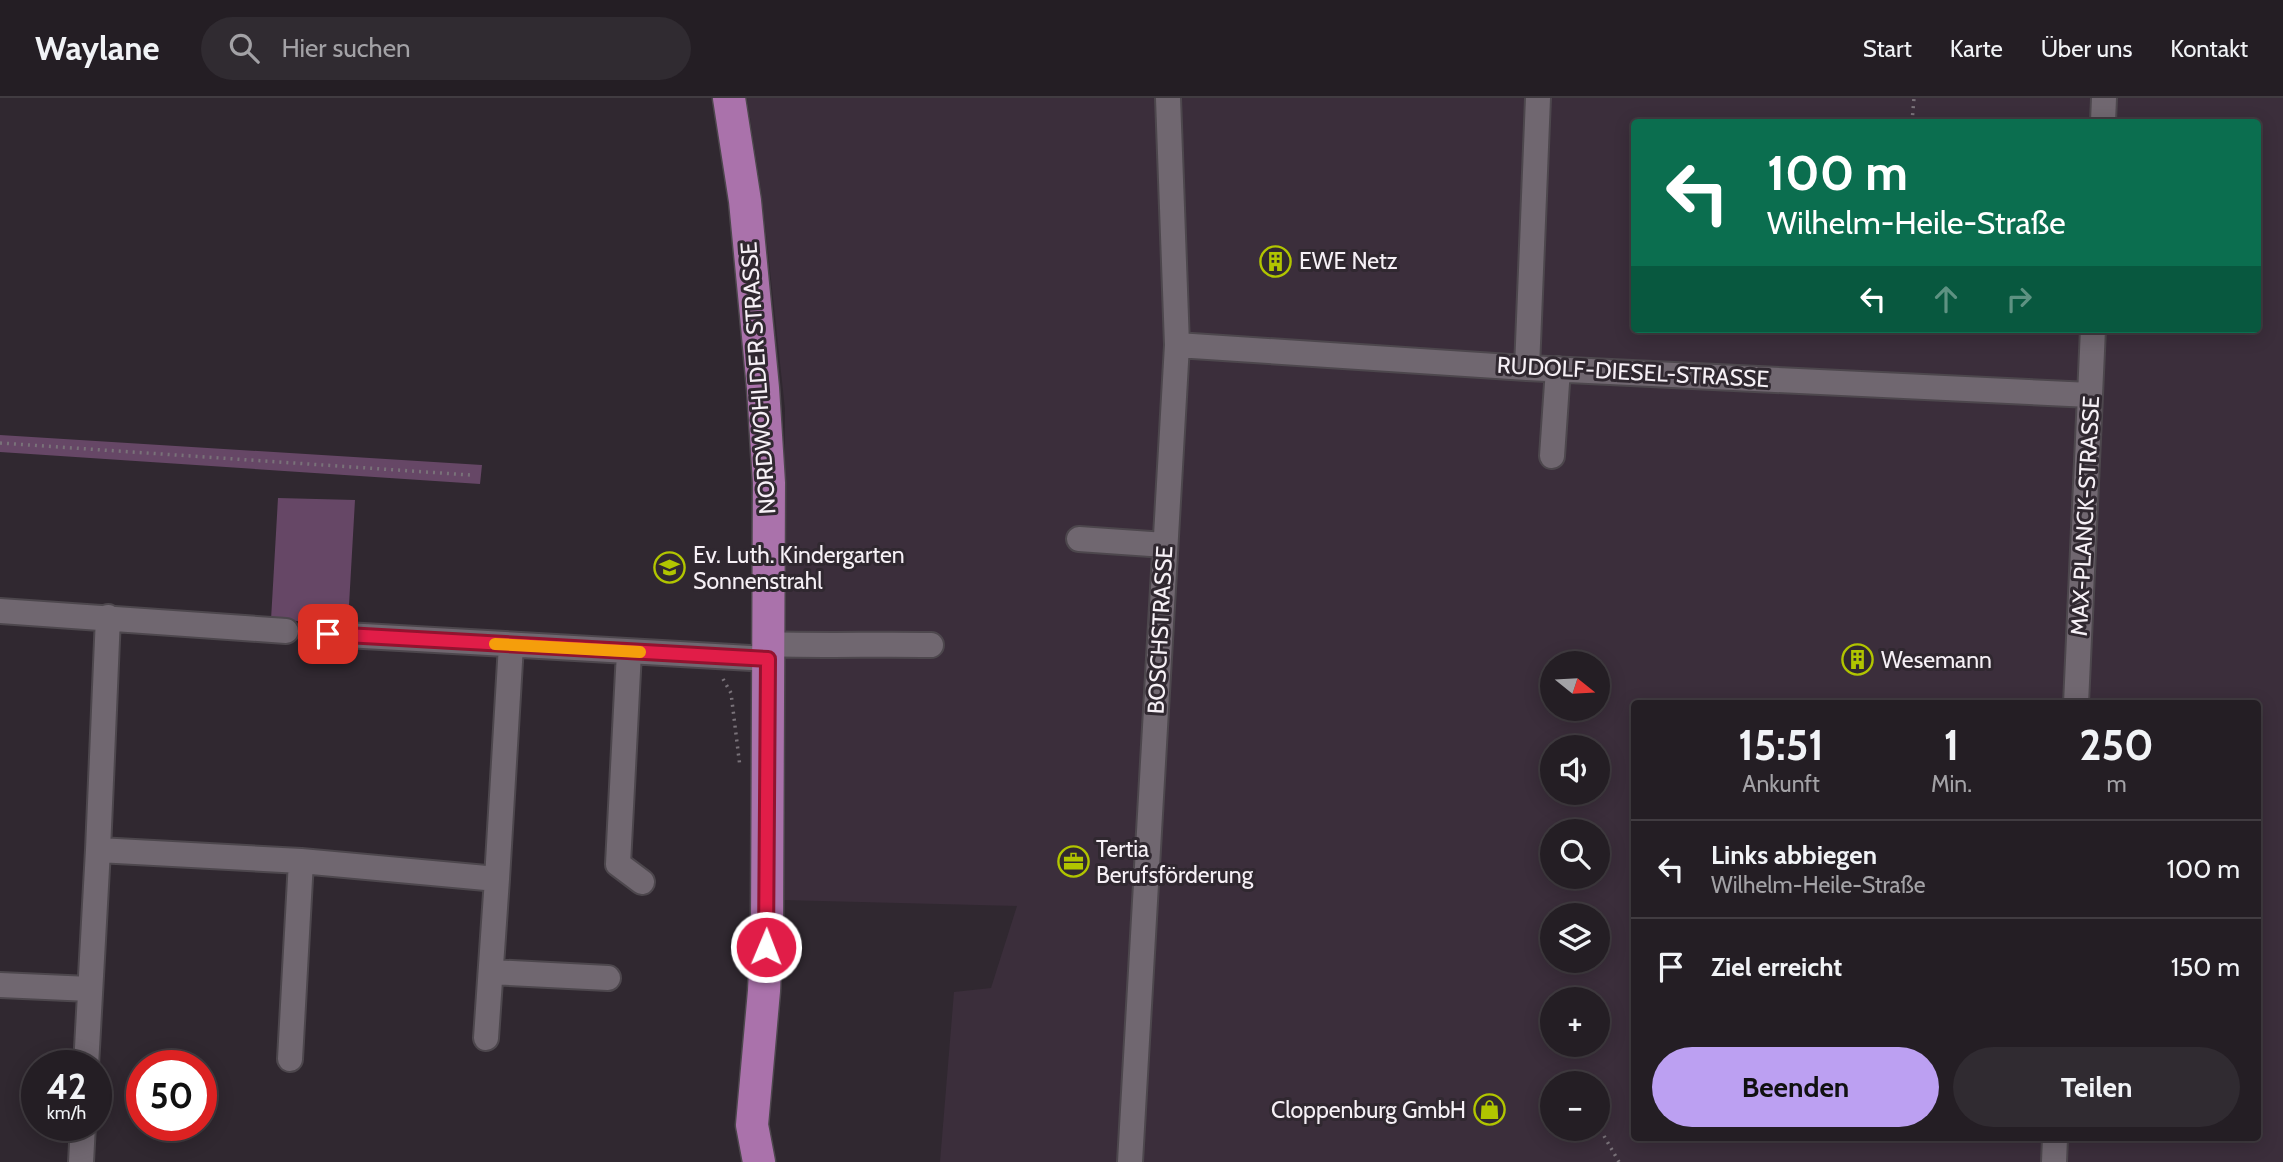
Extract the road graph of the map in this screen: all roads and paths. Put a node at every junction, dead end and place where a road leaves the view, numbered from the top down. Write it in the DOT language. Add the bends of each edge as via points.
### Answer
graph roads {
  1 [pos="729,98"];
  2 [pos="1168,98"];
  3 [pos="1538,98"];
  4 [pos="1914,98"];
  5 [pos="2104,98"];
  6 [pos="1912,119"];
  7 [pos="2103,119"];
  8 [pos="2093,333"];
  9 [pos="1177,345"];
  10 [pos="1527,368"];
  11 [pos="1558,369"];
  12 [pos="2090,395"];
  13 [pos="0,443"];
  14 [pos="1552,456"];
  15 [pos="470,475"];
  16 [pos="1079,539"];
  17 [pos="1166,545"];
  18 [pos="0,611"];
  19 [pos="108,617"];
  20 [pos="286,631"];
  21 [pos="328,634"];
  22 [pos="511,645"];
  23 [pos="931,645"];
  24 [pos="768,651"];
  25 [pos="629,652"];
  26 [pos="2076,700"];
  27 [pos="98,850"];
  28 [pos="301,861"];
  29 [pos="498,879"];
  30 [pos="642,882"];
  31 [pos="491,972"];
  32 [pos="608,978"];
  33 [pos="0,985"];
  34 [pos="90,989"];
  35 [pos="486,1038"];
  36 [pos="87,1050"];
  37 [pos="290,1059"];
  38 [pos="82,1141"];
  39 [pos="1607,1141"];
  40 [pos="2055,1141"];
  41 [pos="81,1162"];
  42 [pos="760,1162"];
  43 [pos="1130,1162"];
  44 [pos="1619,1162"];
  45 [pos="2054,1162"];
  1 -- 24 [label="main road, NORDWOHLDER STRASSE" via="745,201 764,388 769,483"];
  2 -- 9 [label="street, BOSCHSTRASSE"];
  3 -- 10 [label="street"];
  4 -- 6 [label="path"];
  5 -- 7 [label="street"];
  8 -- 12 [label="street, MAX-PLANCK-STRASSE"];
  9 -- 10 [label="street, RUDOLF-DIESEL-STRASSE"];
  9 -- 17 [label="street, BOSCHSTRASSE"];
  10 -- 11 [label="street, RUDOLF-DIESEL-STRASSE"];
  11 -- 12 [label="street, RUDOLF-DIESEL-STRASSE"];
  11 -- 14 [label="street"];
  12 -- 26 [label="street, MAX-PLANCK-STRASSE"];
  13 -- 15 [label="path"];
  16 -- 17 [label="street"];
  17 -- 43 [label="street, BOSCHSTRASSE"];
  18 -- 19 [label="street"];
  19 -- 20 [label="street"];
  19 -- 27 [label="street"];
  21 -- 22 [label="street"];
  22 -- 25 [label="street"];
  22 -- 29 [label="street"];
  23 -- 24 [label="street" via="840,643"];
  24 -- 25 [label="street"];
  24 -- 42 [label="main road, NORDWOHLDER STRASSE" via="765,978 752,1125"];
  25 -- 30 [label="street" via="618,864"];
  27 -- 28 [label="street"];
  27 -- 34 [label="street"];
  28 -- 29 [label="street"];
  28 -- 37 [label="street"];
  29 -- 31 [label="street"];
  31 -- 32 [label="street"];
  31 -- 35 [label="street"];
  33 -- 34 [label="street"];
  34 -- 36 [label="street"];
  38 -- 41 [label="street"];
  39 -- 44 [label="path"];
  40 -- 45 [label="street"];
}
